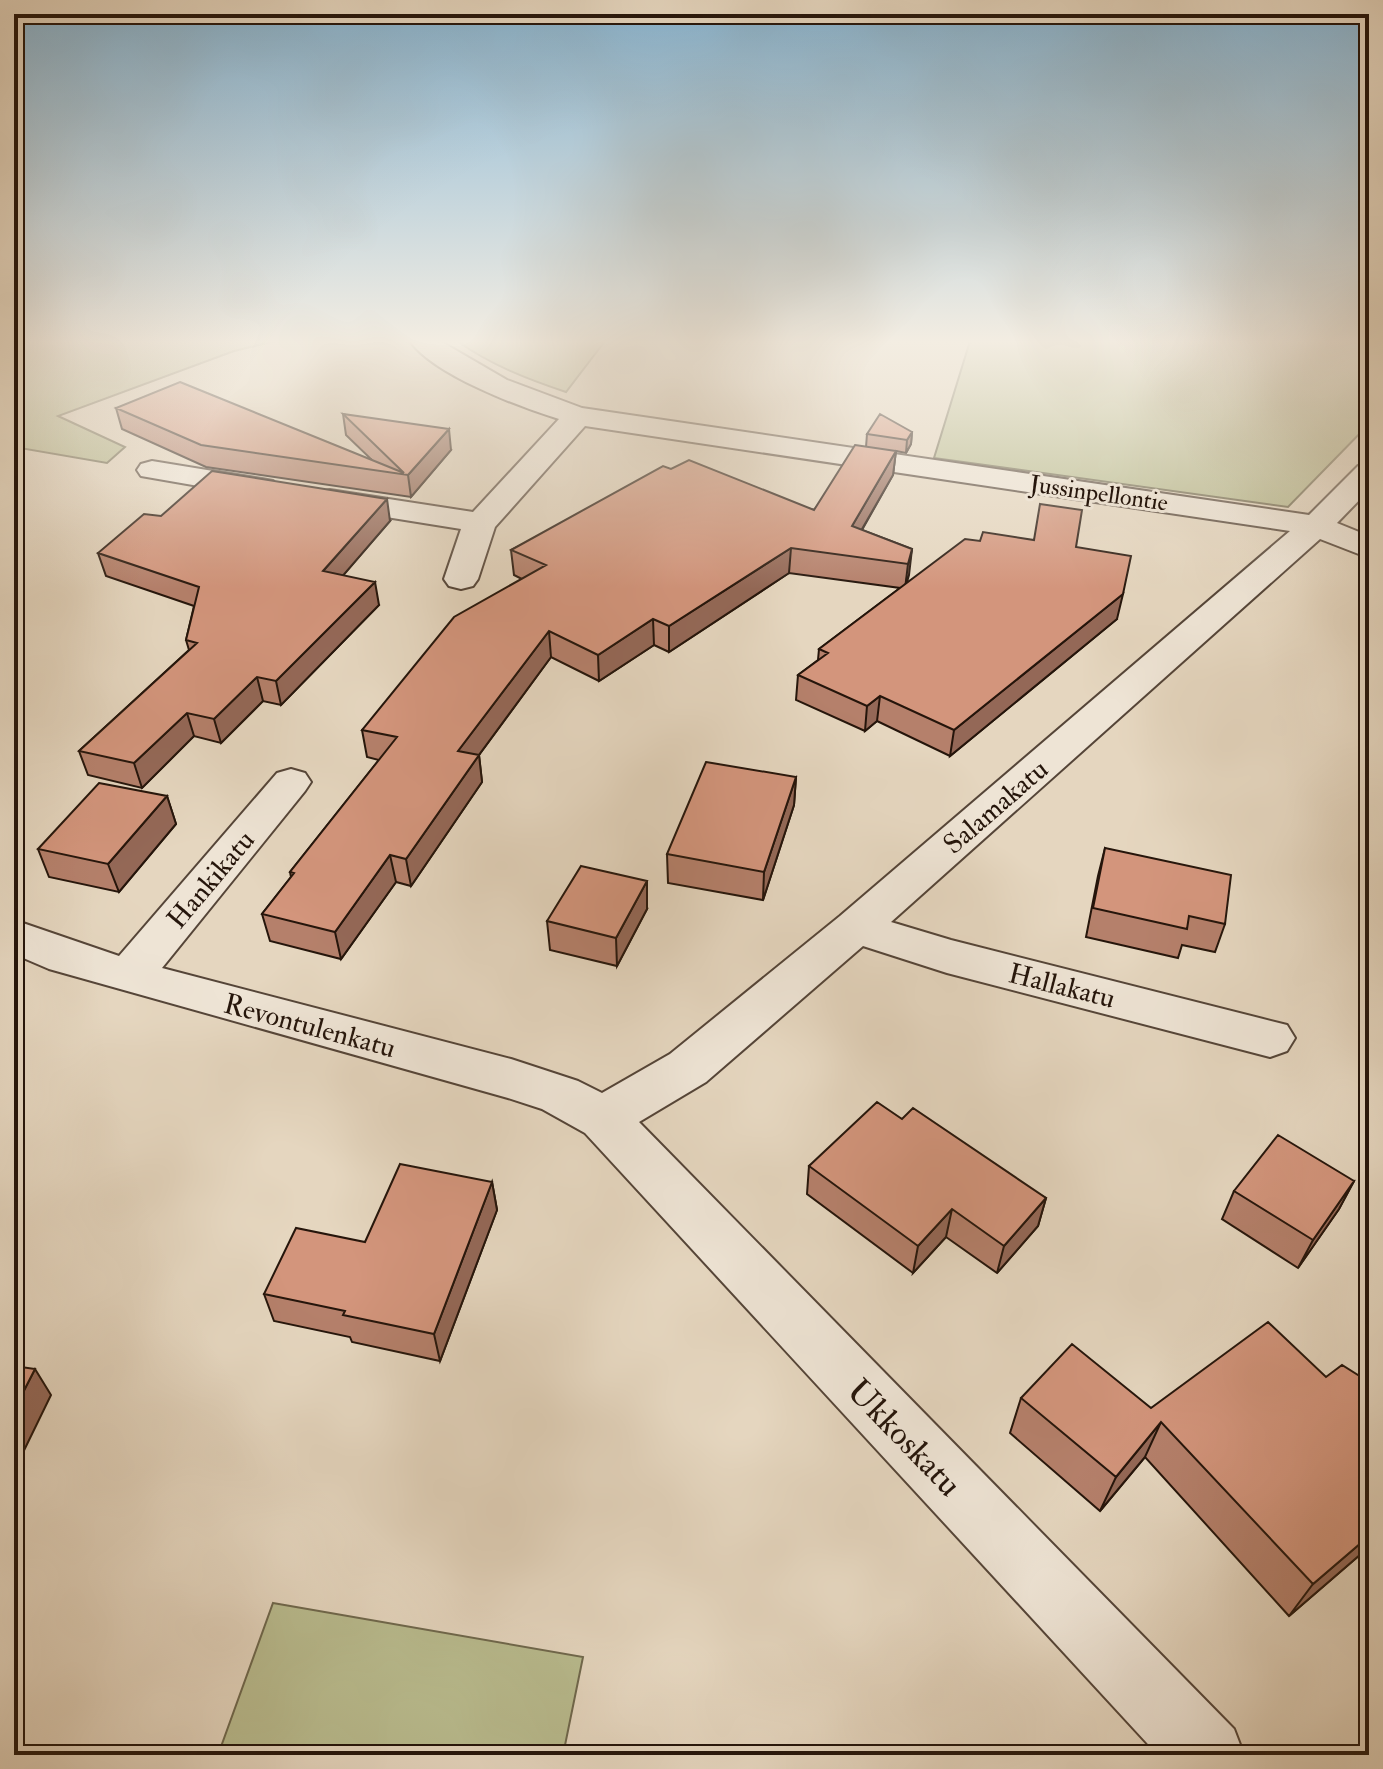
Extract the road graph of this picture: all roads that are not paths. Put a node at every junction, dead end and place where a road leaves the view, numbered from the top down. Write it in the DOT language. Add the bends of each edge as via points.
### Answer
graph roads {
  1 [pos="571,424"];
  2 [pos="629,424"];
  3 [pos="152,470"];
  4 [pos="1369,472"];
  5 [pos="481,523"];
  6 [pos="1316,526"];
  7 [pos="1369,548"];
  8 [pos="461,579"];
  9 [pos="291,782"];
  10 [pos="856,927"];
  11 [pos="14,936"];
  12 [pos="129,976"];
  13 [pos="1270,1038"];
  14 [pos="603,1118"];
  15 [pos="1208,1755"];
  1 -- 5 [label="street"];
  2 -- 6 [label="street, Jussinpellontie"];
  3 -- 5 [label="street"];
  4 -- 6 [label="street, Salamakatu"];
  5 -- 8 [label="street"];
  6 -- 7 [label="street, Jussinpellontie"];
  6 -- 10 [label="street, Salamakatu"];
  9 -- 12 [label="street, Hankikatu"];
  10 -- 13 [label="street, Hallakatu" via="947,956"];
  10 -- 14 [label="street, Salamakatu" via="688,1068"];
  11 -- 12 [label="street, Revontulenkatu"];
  12 -- 14 [label="street, Revontulenkatu" via="511,1079 560,1095"];
  14 -- 15 [label="street, Ukkoskatu"];
}
